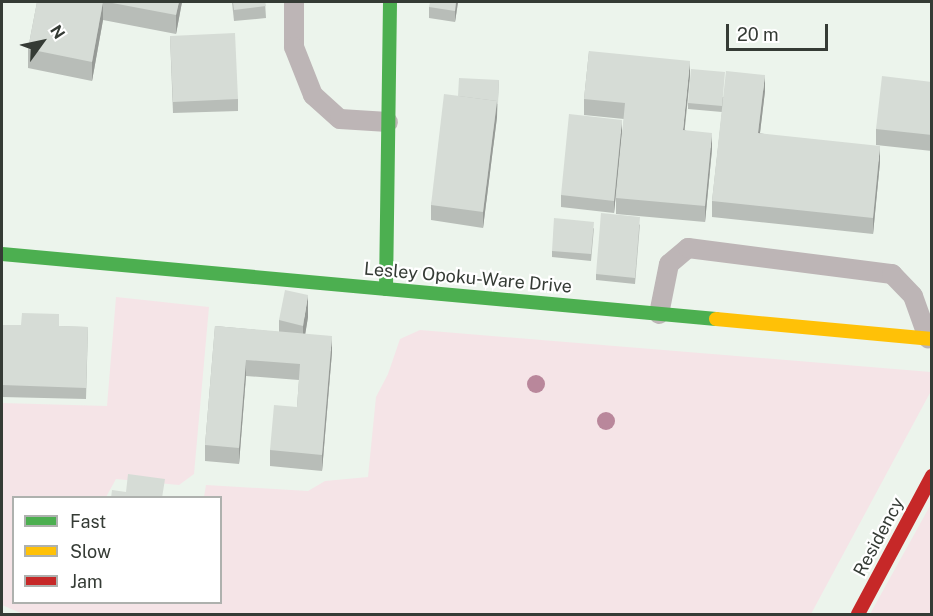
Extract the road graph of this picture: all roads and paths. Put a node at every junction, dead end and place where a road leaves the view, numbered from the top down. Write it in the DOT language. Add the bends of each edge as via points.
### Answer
graph roads {
  1 [pos="294,2"];
  2 [pos="390,2"];
  3 [pos="388,122"];
  4 [pos="2,254"];
  5 [pos="386,288"];
  6 [pos="659,314"];
  7 [pos="930,339"];
  8 [pos="932,476"];
  9 [pos="858,615"];
  1 -- 3 [label="lane" via="294,47 314,95 340,119"];
  2 -- 3 [label="street"];
  3 -- 5 [label="street"];
  4 -- 5 [label="street, Lesley Opoku-Ware Drive"];
  5 -- 6 [label="street, Lesley Opoku-Ware Drive"];
  6 -- 7 [label="street, Lesley Opoku-Ware Drive"];
  6 -- 7 [label="lane" via="669,264 688,248 892,274 913,296"];
  8 -- 9 [label="street, Residency"];
}
